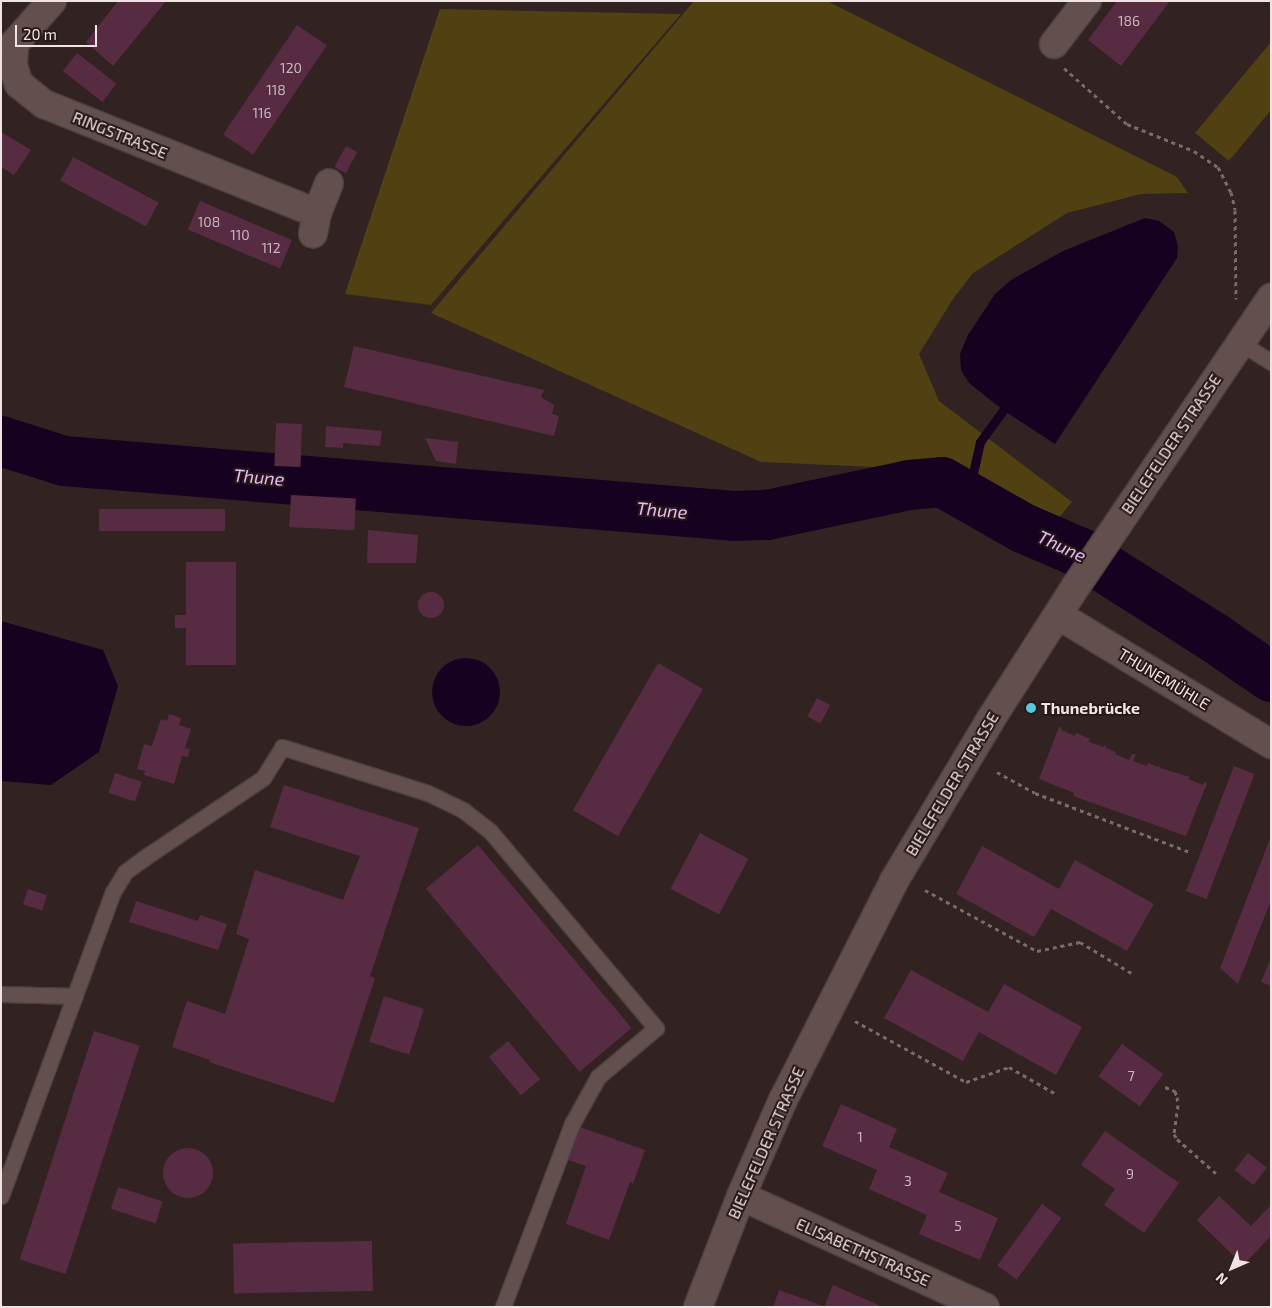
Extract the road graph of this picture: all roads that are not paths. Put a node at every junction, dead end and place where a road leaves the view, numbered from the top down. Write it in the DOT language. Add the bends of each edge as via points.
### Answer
graph roads {
  1 [pos="52,1"];
  2 [pos="1087,1"];
  3 [pos="1054,44"];
  4 [pos="329,183"];
  5 [pos="1271,298"];
  6 [pos="1239,342"];
  7 [pos="1271,362"];
  8 [pos="1058,615"];
  9 [pos="1271,744"];
  10 [pos="1,994"];
  11 [pos="75,996"];
  12 [pos="1,1196"];
  13 [pos="741,1196"];
  14 [pos="503,1307"];
  15 [pos="698,1307"];
  16 [pos="985,1307"];
  1 -- 4 [label="main road, RINGSTRASSE" via="14,44 13,66 19,84 44,104 315,223"];
  2 -- 3 [label="main road"];
  5 -- 6 [label="main road, BIELEFELDER STRASSE"];
  6 -- 7 [label="lane"];
  6 -- 8 [label="main road, BIELEFELDER STRASSE"];
  8 -- 9 [label="main road, THUNEMÜHLE"];
  8 -- 13 [label="main road, BIELEFELDER STRASSE" via="969,754 877,911 783,1100"];
  10 -- 11 [label="lane"];
  11 -- 12 [label="lane"];
  11 -- 14 [label="lane" via="113,892 125,872 263,778 282,748 428,792 462,810 490,831 656,1028 598,1077 572,1124"];
  13 -- 15 [label="main road, BIELEFELDER STRASSE"];
  13 -- 16 [label="main road, ELISABETHSTRASSE"];
}
